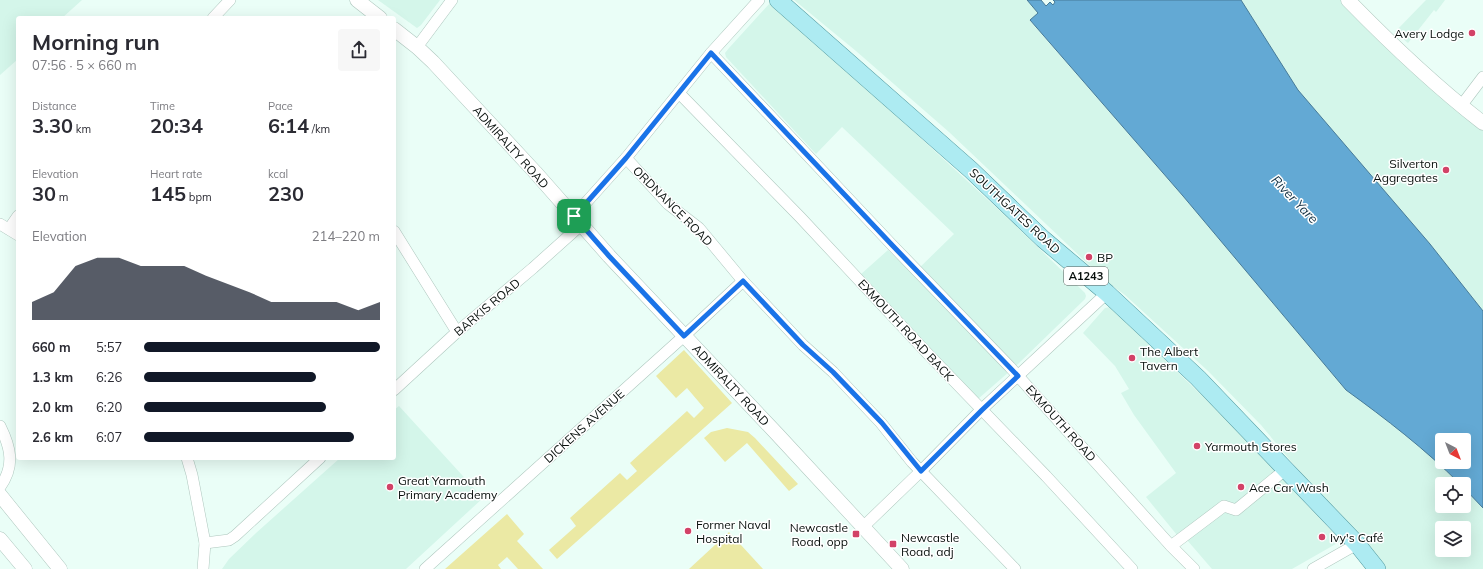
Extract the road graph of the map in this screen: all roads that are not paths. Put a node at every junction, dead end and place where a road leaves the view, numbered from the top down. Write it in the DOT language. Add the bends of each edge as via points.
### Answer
graph roads {
  1 [pos="230,0"];
  2 [pos="357,0"];
  3 [pos="452,0"];
  4 [pos="758,0"];
  5 [pos="778,0"];
  6 [pos="1348,0"];
  7 [pos="215,16"];
  8 [pos="377,16"];
  9 [pos="396,31"];
  10 [pos="417,47"];
  11 [pos="711,53"];
  12 [pos="1483,77"];
  13 [pos="680,93"];
  14 [pos="1461,106"];
  15 [pos="1483,123"];
  16 [pos="626,158"];
  17 [pos="16,219"];
  18 [pos="577,220"];
  19 [pos="9,229"];
  20 [pos="396,234"];
  21 [pos="743,281"];
  22 [pos="1107,293"];
  23 [pos="457,332"];
  24 [pos="684,336"];
  25 [pos="1018,376"];
  26 [pos="396,388"];
  27 [pos="982,410"];
  28 [pos="0,426"];
  29 [pos="188,460"];
  30 [pos="318,460"];
  31 [pos="1286,469"];
  32 [pos="921,471"];
  33 [pos="0,487"];
  34 [pos="0,495"];
  35 [pos="863,527"];
  36 [pos="0,539"];
  37 [pos="204,543"];
  38 [pos="1357,544"];
  39 [pos="1171,546"];
  40 [pos="25,569"];
  41 [pos="60,569"];
  42 [pos="203,569"];
  43 [pos="425,569"];
  44 [pos="902,569"];
  45 [pos="1015,569"];
  46 [pos="1132,569"];
  47 [pos="1194,569"];
  48 [pos="1313,569"];
  49 [pos="1377,569"];
  1 -- 7 [label="street"];
  2 -- 8 [label="street"];
  3 -- 10 [label="street"];
  4 -- 11 [label="street, BARKIS ROAD"];
  5 -- 22 [label="main road, SOUTHGATES ROAD / A1243" via="971,170 1043,239"];
  6 -- 14 [label="street" via="1426,77"];
  9 -- 10 [label="street, ADMIRALTY ROAD"];
  10 -- 18 [label="street, ADMIRALTY ROAD" via="530,166"];
  11 -- 13 [label="street, BARKIS ROAD"];
  11 -- 25 [label="street, EXMOUTH ROAD"];
  12 -- 14 [label="street"];
  13 -- 16 [label="street, BARKIS ROAD"];
  13 -- 27 [label="street, EXMOUTH ROAD BACK"];
  14 -- 15 [label="street"];
  16 -- 18 [label="street, BARKIS ROAD" via="580,210"];
  16 -- 21 [label="street, ORDNANCE ROAD" via="668,204 699,228"];
  17 -- 19 [label="street"];
  18 -- 23 [label="street, BARKIS ROAD" via="534,268"];
  18 -- 24 [label="street, ADMIRALTY ROAD"];
  20 -- 23 [label="street"];
  21 -- 24 [label="street, DICKENS AVENUE"];
  21 -- 32 [label="street, ORDNANCE ROAD" via="882,423"];
  22 -- 25 [label="street"];
  22 -- 31 [label="main road, SOUTHGATES ROAD / A1243" via="1198,378"];
  23 -- 26 [label="street, BARKIS ROAD"];
  24 -- 35 [label="street, ADMIRALTY ROAD"];
  24 -- 43 [label="street, DICKENS AVENUE"];
  25 -- 27 [label="street"];
  25 -- 39 [label="street, EXMOUTH ROAD"];
  27 -- 32 [label="street"];
  27 -- 46 [label="street, EXMOUTH ROAD BACK"];
  28 -- 33 [label="street" via="10,453 10,465 6,479"];
  29 -- 37 [label="street"];
  30 -- 37 [label="street" via="236,536 229,540"];
  31 -- 38 [label="main road, SOUTHGATES ROAD / A1243"];
  31 -- 39 [label="street" via="1236,510 1224,506"];
  32 -- 35 [label="street"];
  32 -- 45 [label="street, ORDNANCE ROAD"];
  34 -- 41 [label="street"];
  35 -- 44 [label="street, ADMIRALTY ROAD"];
  36 -- 40 [label="street"];
  37 -- 42 [label="street"];
  38 -- 48 [label="street"];
  38 -- 49 [label="main road, SOUTHGATES ROAD / A1243"];
  39 -- 47 [label="street, EXMOUTH ROAD"];
}
